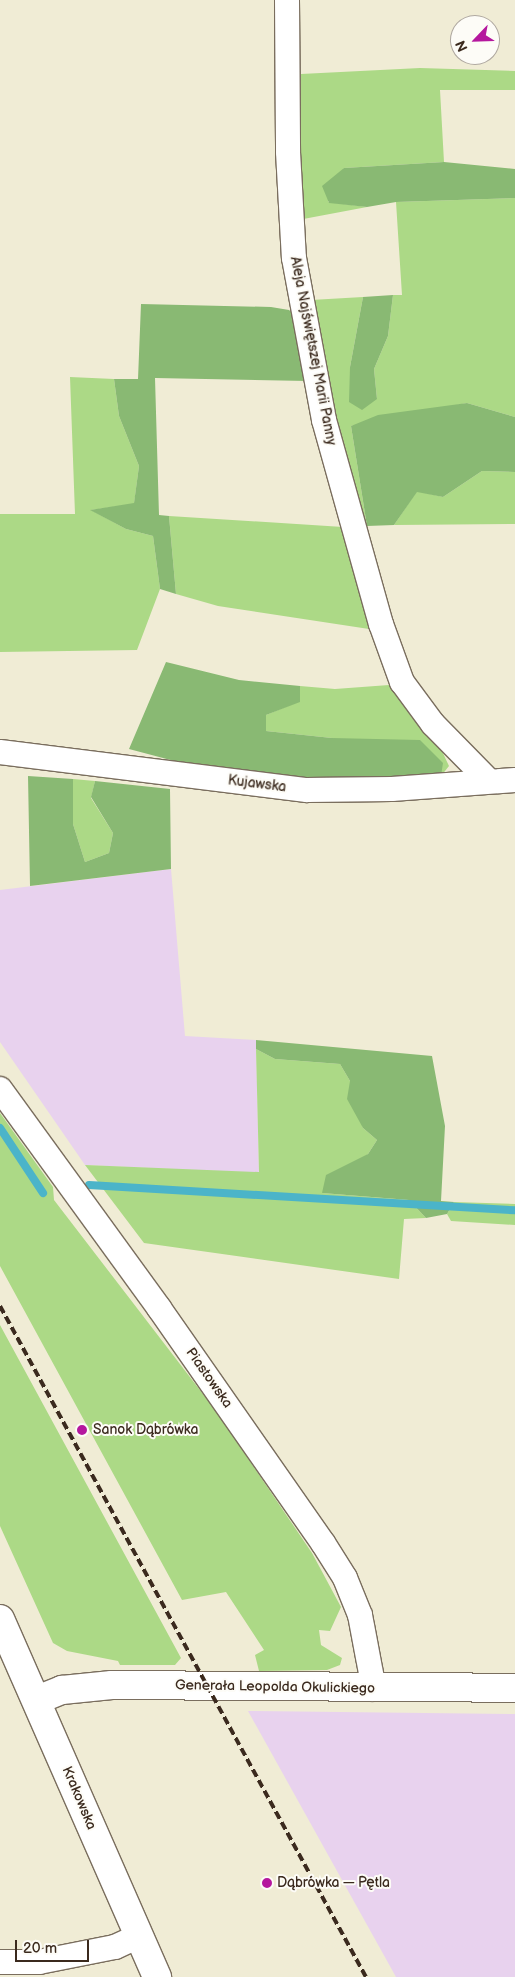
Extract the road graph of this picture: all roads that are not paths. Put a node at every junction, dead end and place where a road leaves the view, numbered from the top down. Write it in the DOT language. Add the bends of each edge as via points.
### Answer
graph roads {
  1 [pos="287,0"];
  2 [pos="0,752"];
  3 [pos="488,780"];
  4 [pos="515,780"];
  5 [pos="0,1089"];
  6 [pos="0,1619"];
  7 [pos="515,1688"];
  8 [pos="374,1689"];
  9 [pos="37,1700"];
  10 [pos="139,1936"];
  11 [pos="0,1962"];
  12 [pos="157,1977"];
  1 -- 3 [label="street, Aleja Najświętszej Marii Panny" via="288,152 294,258 324,420 381,624 402,682 433,724"];
  2 -- 3 [label="street, Kujawska" via="307,790 392,789"];
  3 -- 4 [label="street, Kujawska"];
  5 -- 8 [label="street, Piastowska" via="160,1308 345,1578 360,1615"];
  6 -- 9 [label="street, Krakowska"];
  7 -- 8 [label="street, Generała Leopolda Okulickiego"];
  8 -- 9 [label="street, Generała Leopolda Okulickiego" via="112,1685 62,1690"];
  9 -- 10 [label="street, Krakowska"];
  10 -- 11 [label="street" via="115,1947 39,1962"];
  10 -- 12 [label="street, Krakowska"];
}
